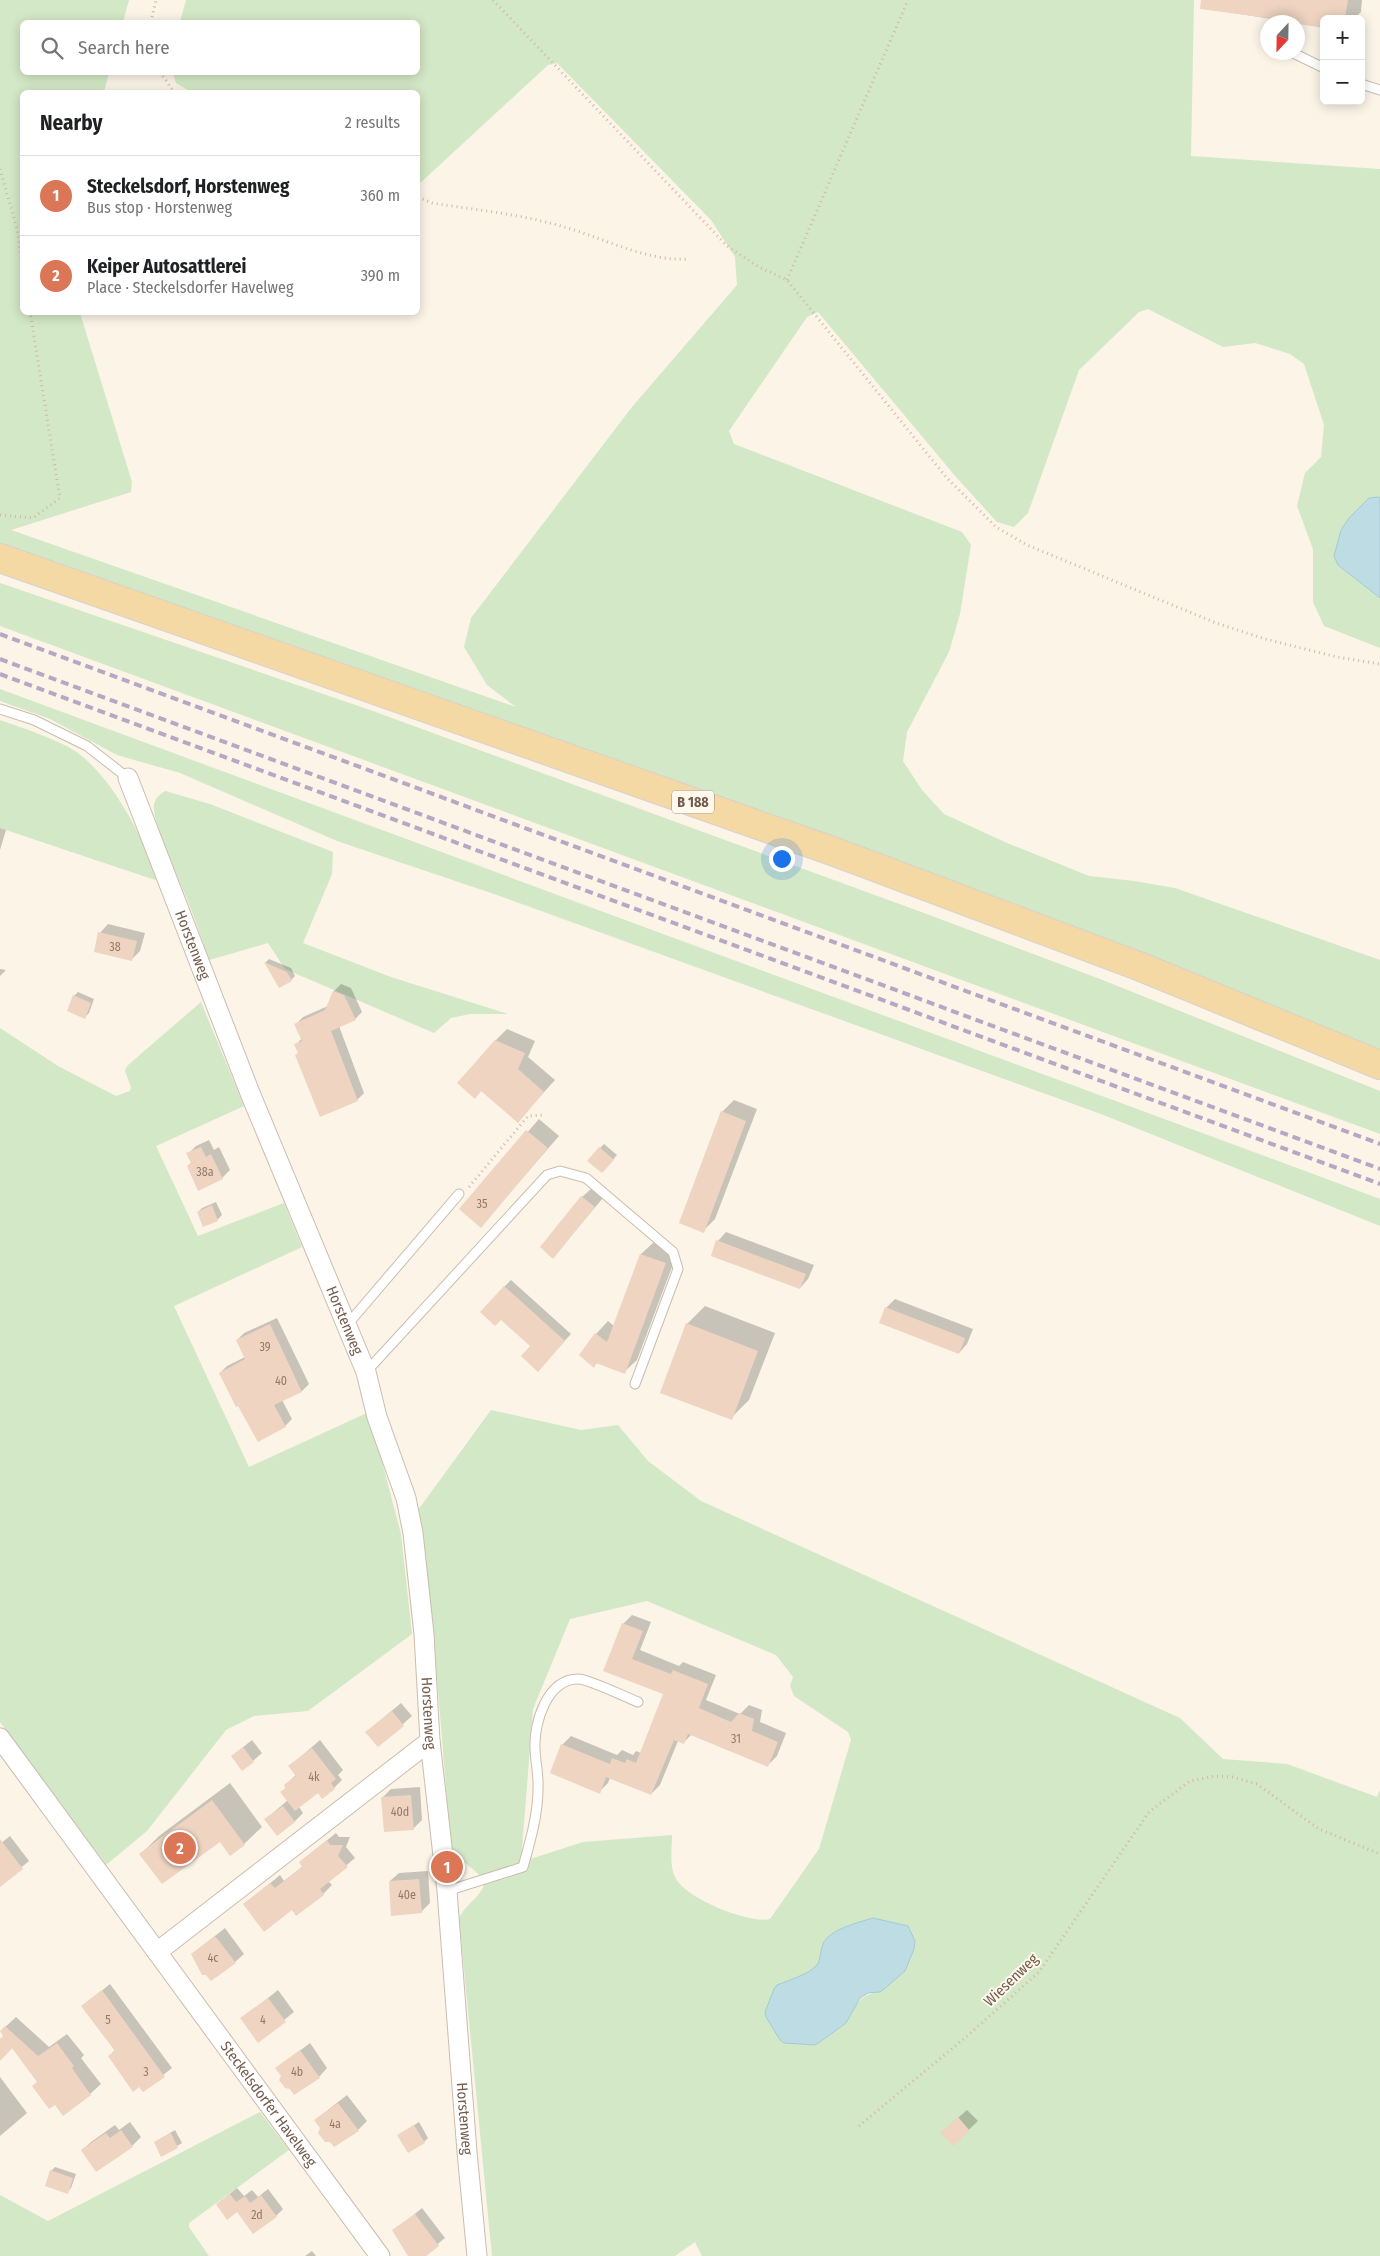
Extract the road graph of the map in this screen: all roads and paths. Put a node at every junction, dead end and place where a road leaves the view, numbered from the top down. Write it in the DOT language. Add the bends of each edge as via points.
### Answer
graph roads {
  1 [pos="156,0"];
  2 [pos="493,0"];
  3 [pos="908,0"];
  4 [pos="151,20"];
  5 [pos="1305,59"];
  6 [pos="1320,66"];
  7 [pos="162,75"];
  8 [pos="1365,85"];
  9 [pos="173,90"];
  10 [pos="1380,90"];
  11 [pos="0,169"];
  12 [pos="420,198"];
  13 [pos="20,251"];
  14 [pos="689,259"];
  15 [pos="787,280"];
  16 [pos="30,315"];
  17 [pos="0,515"];
  18 [pos="0,558"];
  19 [pos="1380,664"];
  20 [pos="0,708"];
  21 [pos="128,778"];
  22 [pos="1380,1065"];
  23 [pos="542,1115"];
  24 [pos="459,1194"];
  25 [pos="347,1326"];
  26 [pos="366,1372"];
  27 [pos="635,1384"];
  28 [pos="638,1702"];
  29 [pos="0,1738"];
  30 [pos="430,1741"];
  31 [pos="1380,1854"];
  32 [pos="447,1891"];
  33 [pos="157,1952"];
  34 [pos="859,2126"];
  35 [pos="380,2256"];
  36 [pos="477,2256"];
  1 -- 4 [label="path"];
  2 -- 15 [label="path" via="727,246"];
  3 -- 15 [label="path"];
  5 -- 6 [label="lane"];
  7 -- 9 [label="path"];
  8 -- 10 [label="lane"];
  11 -- 13 [label="path"];
  12 -- 14 [label="path" via="563,226 673,260"];
  15 -- 19 [label="path" via="946,477 996,527 1027,544 1216,623 1301,648"];
  16 -- 17 [label="path" via="60,498 32,518"];
  18 -- 22 [label="main road, B 188" via="835,852 1140,967"];
  20 -- 21 [label="lane" via="34,720 87,746"];
  21 -- 25 [label="street, Horstenweg" via="250,1093"];
  23 -- 24 [label="path" via="528,1116 466,1190"];
  24 -- 25 [label="lane"];
  25 -- 26 [label="street, Horstenweg"];
  26 -- 27 [label="lane" via="547,1175 560,1171 586,1178 673,1252 678,1269"];
  26 -- 30 [label="street, Horstenweg" via="376,1417 406,1498 413,1533 424,1634"];
  28 -- 32 [label="lane" via="579,1679 567,1682 551,1693 540,1714 534,1745 538,1788 533,1828 523,1867"];
  29 -- 33 [label="street, Steckelsdorfer Havelweg"];
  30 -- 32 [label="street, Horstenweg"];
  30 -- 33 [label="street"];
  31 -- 34 [label="path, Wiesenweg" via="1319,1829 1257,1784 1234,1777 1215,1776 1190,1781 1149,1812 1039,1972"];
  32 -- 36 [label="street, Horstenweg"];
  33 -- 35 [label="street, Steckelsdorfer Havelweg"];
}
